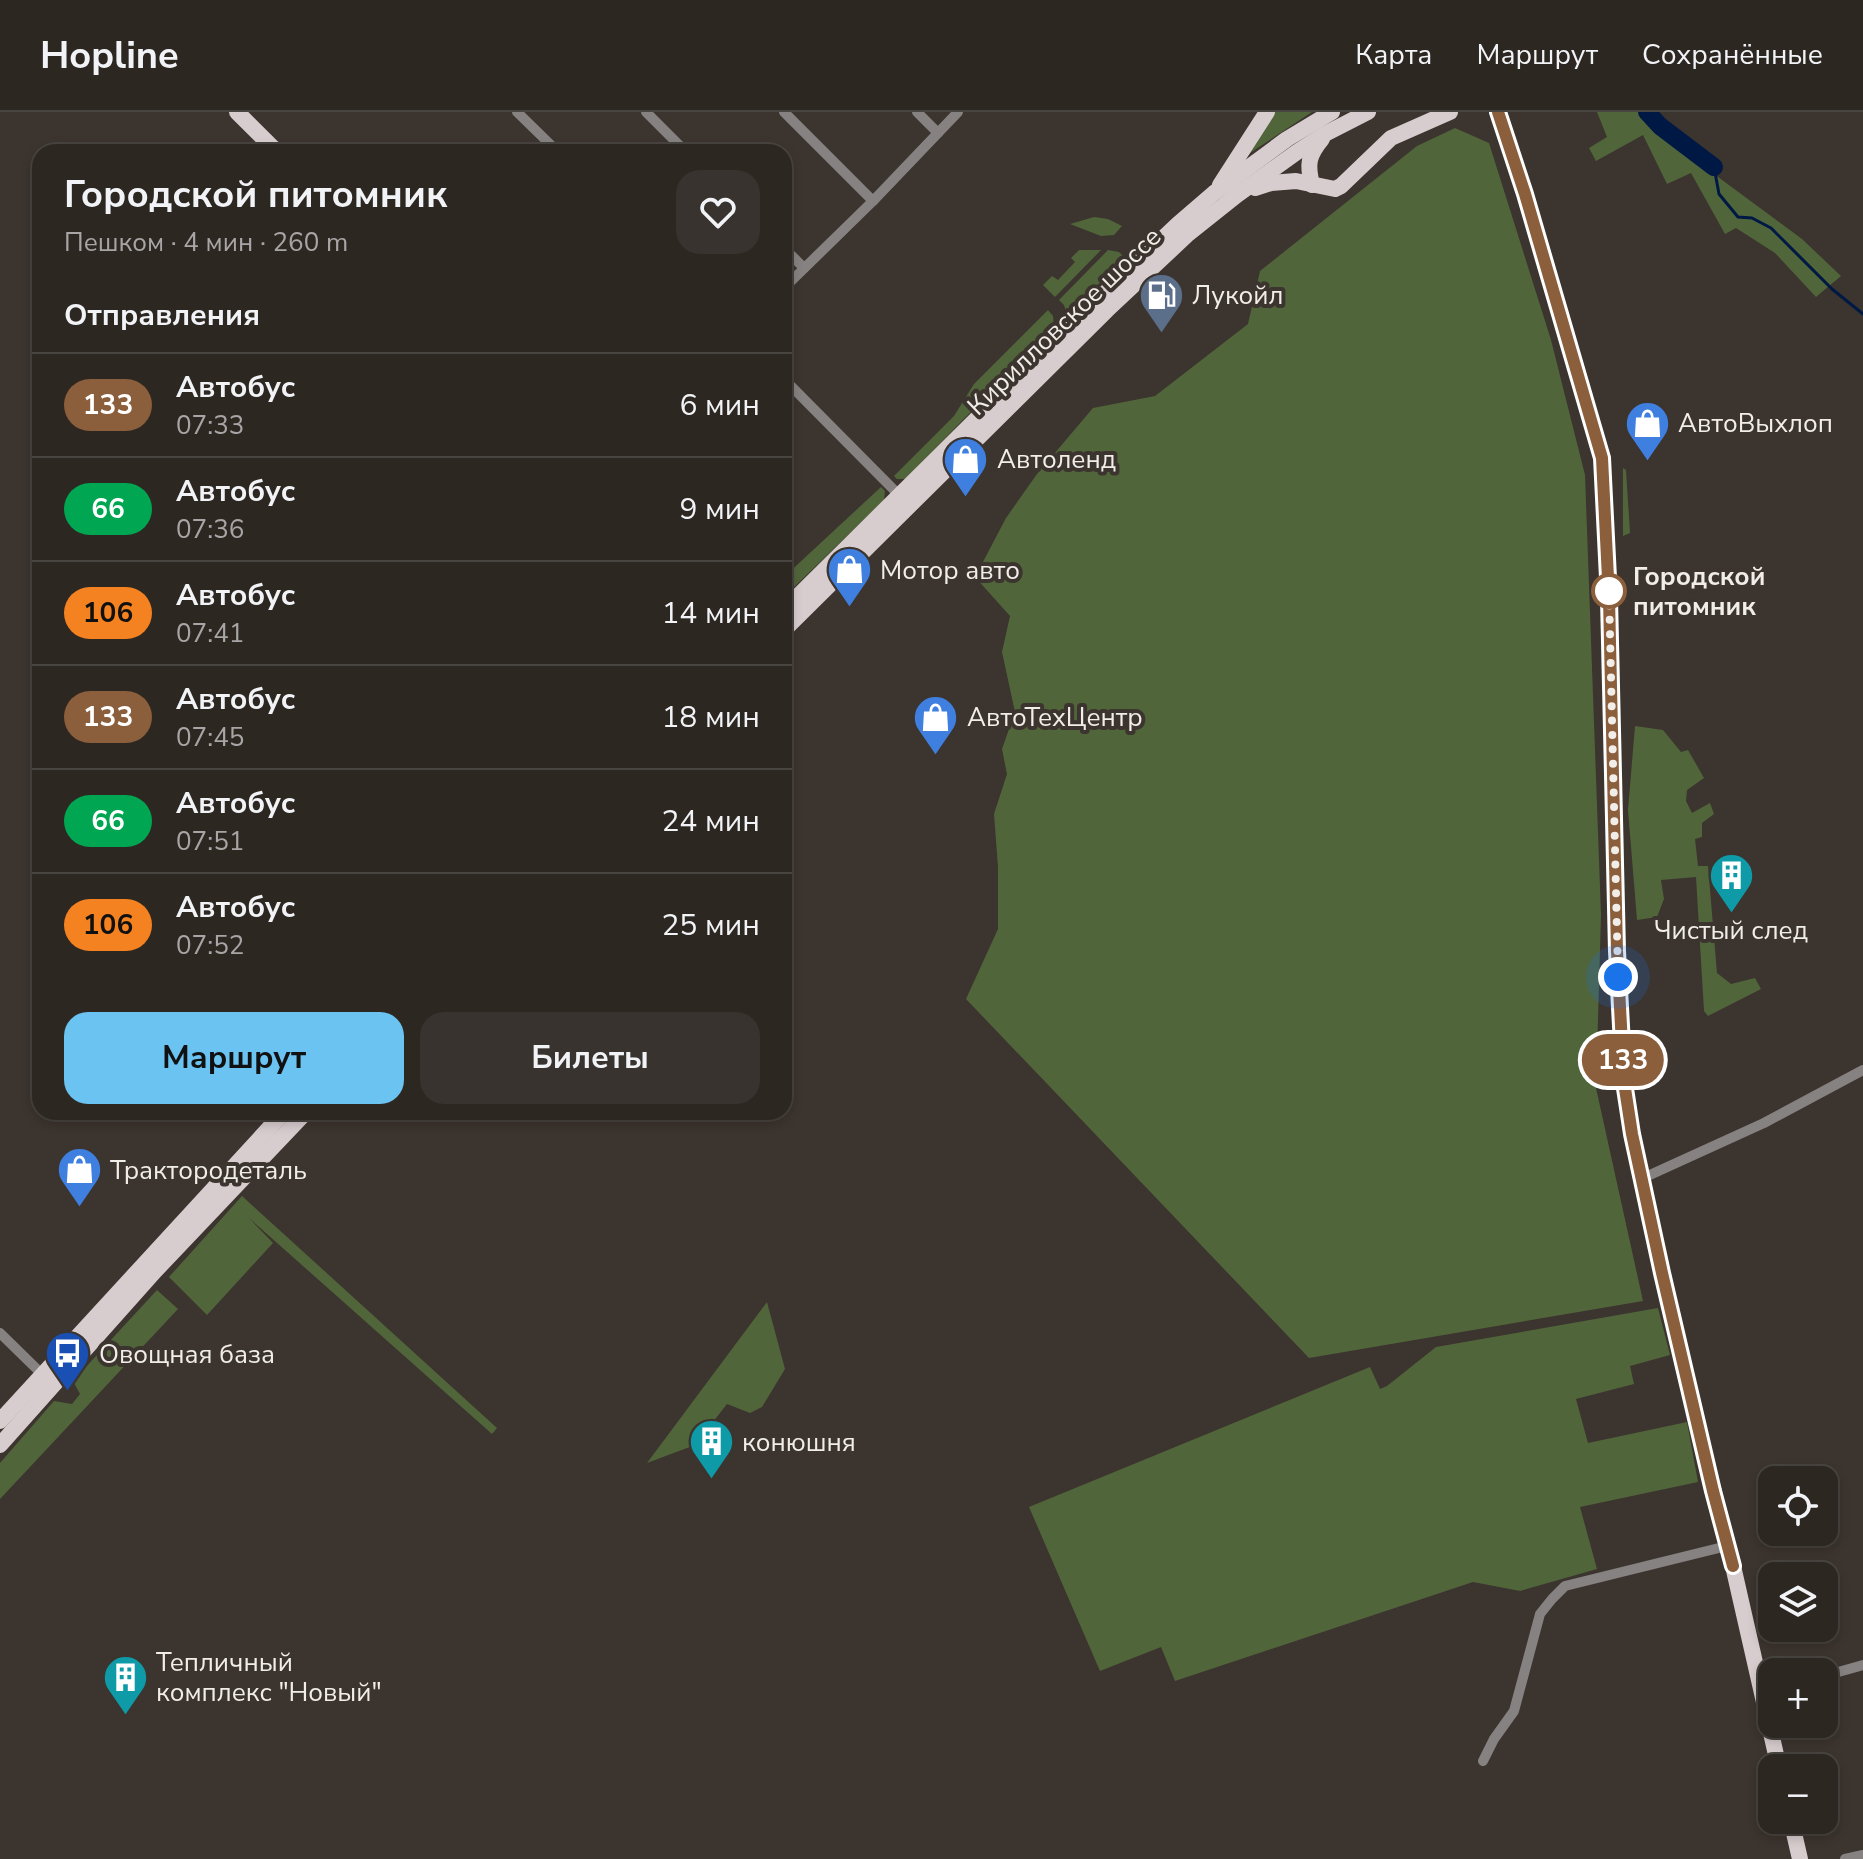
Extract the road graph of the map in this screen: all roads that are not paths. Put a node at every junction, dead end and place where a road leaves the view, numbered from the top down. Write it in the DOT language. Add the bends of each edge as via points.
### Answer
graph roads {
  1 [pos="237,112"];
  2 [pos="518,112"];
  3 [pos="646,112"];
  4 [pos="784,112"];
  5 [pos="917,112"];
  6 [pos="958,112"];
  7 [pos="1267,112"];
  8 [pos="1332,112"];
  9 [pos="1368,112"];
  10 [pos="1450,112"];
  11 [pos="1498,112"];
  12 [pos="938,133"];
  13 [pos="1325,134"];
  14 [pos="269,144"];
  15 [pos="550,144"];
  16 [pos="678,144"];
  17 [pos="1312,185"];
  18 [pos="1214,193"];
  19 [pos="1237,195"];
  20 [pos="873,201"];
  21 [pos="792,256"];
  22 [pos="804,268"];
  23 [pos="792,280"];
  24 [pos="792,387"];
  25 [pos="899,495"];
  26 [pos="792,602"];
  27 [pos="792,622"];
  28 [pos="1863,1070"];
  29 [pos="277,1120"];
  30 [pos="298,1120"];
  31 [pos="1641,1179"];
  32 [pos="0,1333"];
  33 [pos="48,1380"];
  34 [pos="0,1421"];
  35 [pos="0,1445"];
  36 [pos="1727,1546"];
  37 [pos="1758,1659"];
  38 [pos="1863,1665"];
  39 [pos="1838,1672"];
  40 [pos="1483,1761"];
  41 [pos="1794,1834"];
  42 [pos="1863,1855"];
  43 [pos="1800,1859"];
  44 [pos="1845,1859"];
  1 -- 14 [label="main road"];
  2 -- 15 [label="street"];
  3 -- 16 [label="street"];
  4 -- 20 [label="street"];
  5 -- 12 [label="street"];
  6 -- 12 [label="street"];
  7 -- 18 [label="main road"];
  8 -- 18 [label="main road, Кирилловское шоссе"];
  9 -- 13 [label="main road, Кирилловское шоссе"];
  10 -- 17 [label="main road" via="1391,138 1338,187"];
  11 -- 31 [label="main road" via="1603,464 1617,951 1624,1082"];
  12 -- 20 [label="street"];
  13 -- 17 [label="main road" via="1308,166"];
  13 -- 19 [label="main road, Кирилловское шоссе"];
  17 -- 19 [label="main road" via="1271,183"];
  18 -- 25 [label="main road, Кирилловское шоссе"];
  19 -- 27 [label="main road, Кирилловское шоссе" via="1107,310"];
  20 -- 22 [label="street"];
  21 -- 22 [label="street"];
  22 -- 23 [label="street"];
  24 -- 25 [label="street"];
  25 -- 26 [label="main road, Кирилловское шоссе"];
  28 -- 31 [label="street"];
  29 -- 33 [label="main road"];
  30 -- 33 [label="main road"];
  31 -- 36 [label="main road"];
  32 -- 33 [label="street"];
  33 -- 34 [label="main road"];
  33 -- 35 [label="main road"];
  36 -- 37 [label="main road"];
  36 -- 40 [label="street" via="1565,1586 1540,1614 1514,1711"];
  38 -- 39 [label="street"];
  41 -- 43 [label="main road"];
  42 -- 44 [label="street"];
}
